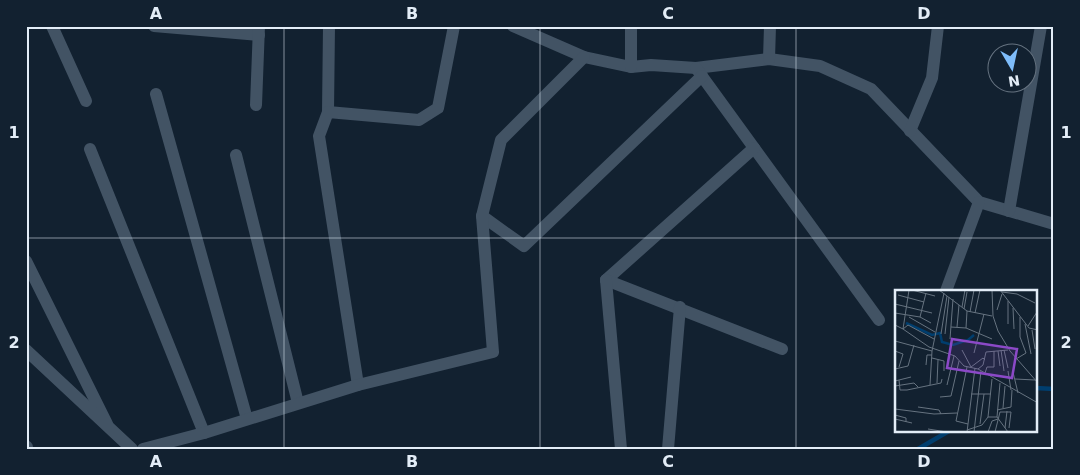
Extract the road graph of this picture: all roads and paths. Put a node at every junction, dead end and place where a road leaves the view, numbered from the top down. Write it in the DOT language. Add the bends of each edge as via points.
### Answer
graph roads {
  1 [pos="52,26"];
  2 [pos="154,26"];
  3 [pos="329,26"];
  4 [pos="454,26"];
  5 [pos="513,26"];
  6 [pos="631,26"];
  7 [pos="770,26"];
  8 [pos="938,26"];
  9 [pos="1041,26"];
  10 [pos="259,30"];
  11 [pos="530,30"];
  12 [pos="584,57"];
  13 [pos="769,59"];
  14 [pos="632,67"];
  15 [pos="699,72"];
  16 [pos="156,94"];
  17 [pos="86,101"];
  18 [pos="256,106"];
  19 [pos="328,112"];
  20 [pos="910,131"];
  21 [pos="754,148"];
  22 [pos="90,149"];
  23 [pos="236,154"];
  24 [pos="978,202"];
  25 [pos="1009,211"];
  26 [pos="482,216"];
  27 [pos="1054,224"];
  28 [pos="26,261"];
  29 [pos="606,280"];
  30 [pos="946,290"];
  31 [pos="680,308"];
  32 [pos="878,320"];
  33 [pos="782,349"];
  34 [pos="26,350"];
  35 [pos="358,385"];
  36 [pos="298,403"];
  37 [pos="247,419"];
  38 [pos="108,424"];
  39 [pos="204,433"];
  40 [pos="132,449"];
  41 [pos="143,449"];
  42 [pos="621,449"];
  43 [pos="668,449"];
  1 -- 17 [label="street"];
  2 -- 10 [label="street"];
  3 -- 19 [label="street"];
  4 -- 19 [label="street" via="438,108 419,120"];
  5 -- 11 [label="street"];
  6 -- 14 [label="street"];
  7 -- 13 [label="street"];
  8 -- 20 [label="street" via="932,78"];
  9 -- 25 [label="street"];
  10 -- 18 [label="street"];
  11 -- 12 [label="street"];
  12 -- 14 [label="street"];
  12 -- 26 [label="street" via="501,140"];
  13 -- 15 [label="street"];
  13 -- 20 [label="street" via="820,66 871,90"];
  14 -- 15 [label="street" via="651,65"];
  15 -- 21 [label="street"];
  15 -- 26 [label="street" via="524,246"];
  16 -- 37 [label="street"];
  19 -- 35 [label="street" via="319,136"];
  20 -- 24 [label="street"];
  21 -- 29 [label="street"];
  21 -- 32 [label="street"];
  22 -- 39 [label="street"];
  23 -- 36 [label="street"];
  24 -- 25 [label="street"];
  24 -- 30 [label="street"];
  25 -- 27 [label="street"];
  26 -- 35 [label="street" via="493,352"];
  28 -- 38 [label="street"];
  29 -- 31 [label="street"];
  29 -- 42 [label="street"];
  31 -- 33 [label="street"];
  31 -- 43 [label="street"];
  34 -- 38 [label="street"];
  35 -- 36 [label="street"];
  36 -- 37 [label="street"];
  37 -- 39 [label="street"];
  38 -- 40 [label="street"];
  39 -- 41 [label="street"];
}
